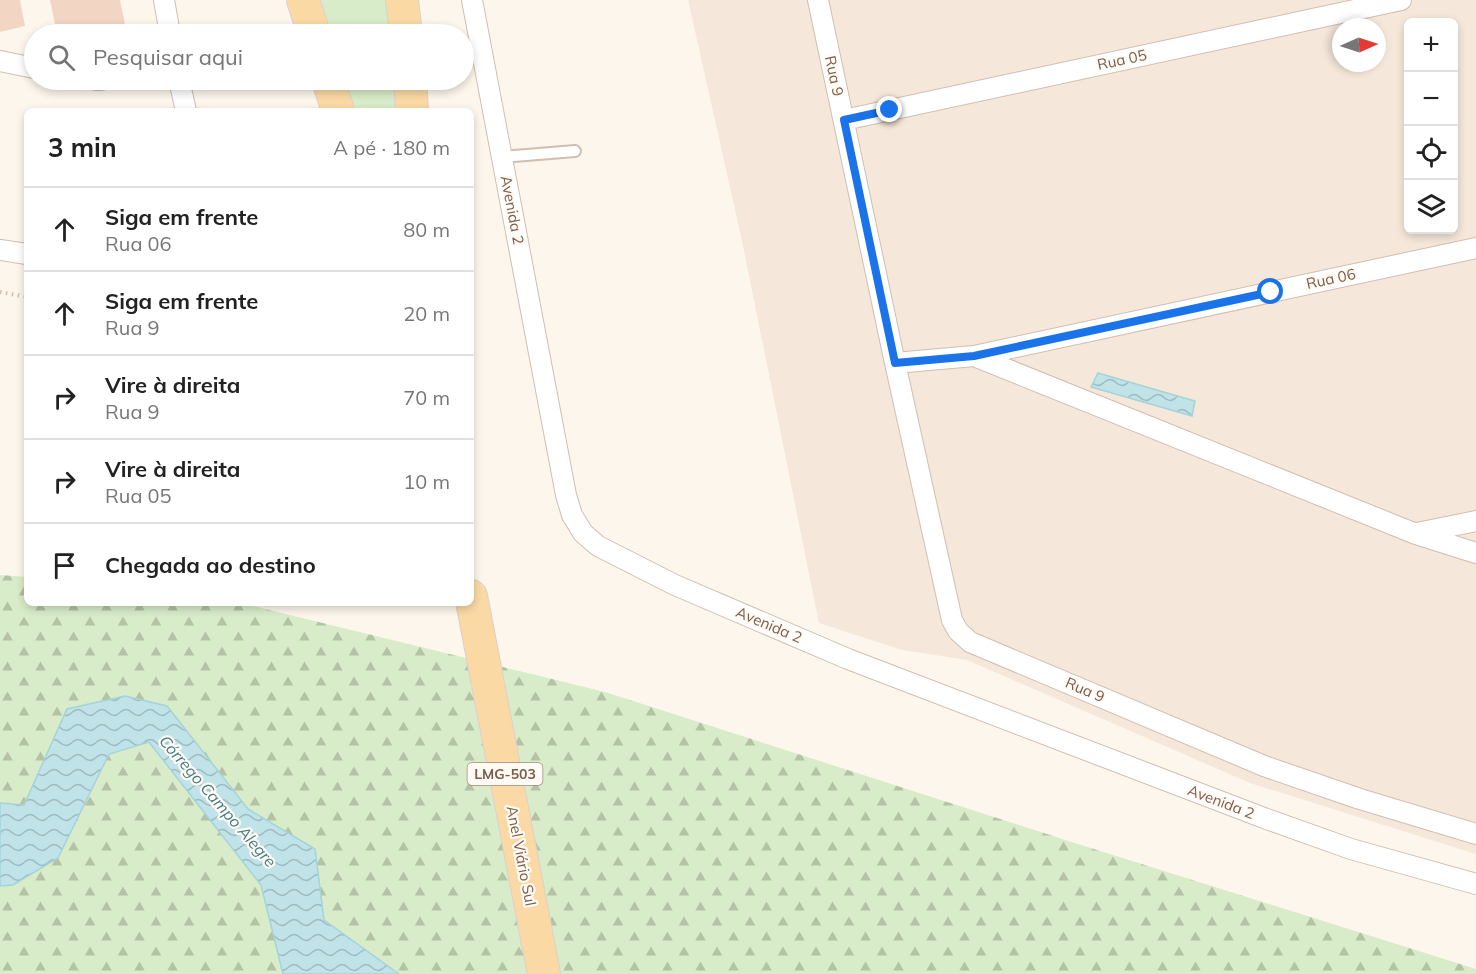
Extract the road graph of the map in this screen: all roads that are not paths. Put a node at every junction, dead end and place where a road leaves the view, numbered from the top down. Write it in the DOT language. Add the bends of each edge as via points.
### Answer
graph roads {
  1 [pos="164,0"];
  2 [pos="303,0"];
  3 [pos="402,0"];
  4 [pos="472,0"];
  5 [pos="818,0"];
  6 [pos="1401,0"];
  7 [pos="168,24"];
  8 [pos="311,24"];
  9 [pos="405,24"];
  10 [pos="0,61"];
  11 [pos="24,66"];
  12 [pos="181,90"];
  13 [pos="331,90"];
  14 [pos="411,90"];
  15 [pos="185,108"];
  16 [pos="337,108"];
  17 [pos="412,108"];
  18 [pos="844,120"];
  19 [pos="575,151"];
  20 [pos="502,157"];
  21 [pos="1476,248"];
  22 [pos="0,250"];
  23 [pos="24,254"];
  24 [pos="974,356"];
  25 [pos="895,363"];
  26 [pos="1476,521"];
  27 [pos="1416,534"];
  28 [pos="1476,553"];
  29 [pos="473,606"];
  30 [pos="1476,834"];
  31 [pos="1476,884"];
  32 [pos="541,962"];
  1 -- 7 [label="street"];
  2 -- 8 [label="main road"];
  3 -- 9 [label="main road"];
  4 -- 20 [label="street, Avenida 2"];
  5 -- 18 [label="street, Rua 9"];
  6 -- 18 [label="street, Rua 05"];
  10 -- 11 [label="street"];
  12 -- 15 [label="street"];
  13 -- 16 [label="main road"];
  14 -- 17 [label="main road"];
  18 -- 25 [label="street, Rua 9"];
  19 -- 20 [label="lane"];
  20 -- 31 [label="street, Avenida 2" via="566,495 583,533 598,546 675,585 984,712 1351,849"];
  21 -- 24 [label="street, Rua 06"];
  22 -- 23 [label="street"];
  24 -- 25 [label="street"];
  24 -- 27 [label="street"];
  25 -- 30 [label="street, Rua 9" via="952,620 970,642 1264,766"];
  26 -- 27 [label="street"];
  27 -- 28 [label="street"];
  29 -- 32 [label="main road, Anel Viário Sul / LMG-503"];
}
